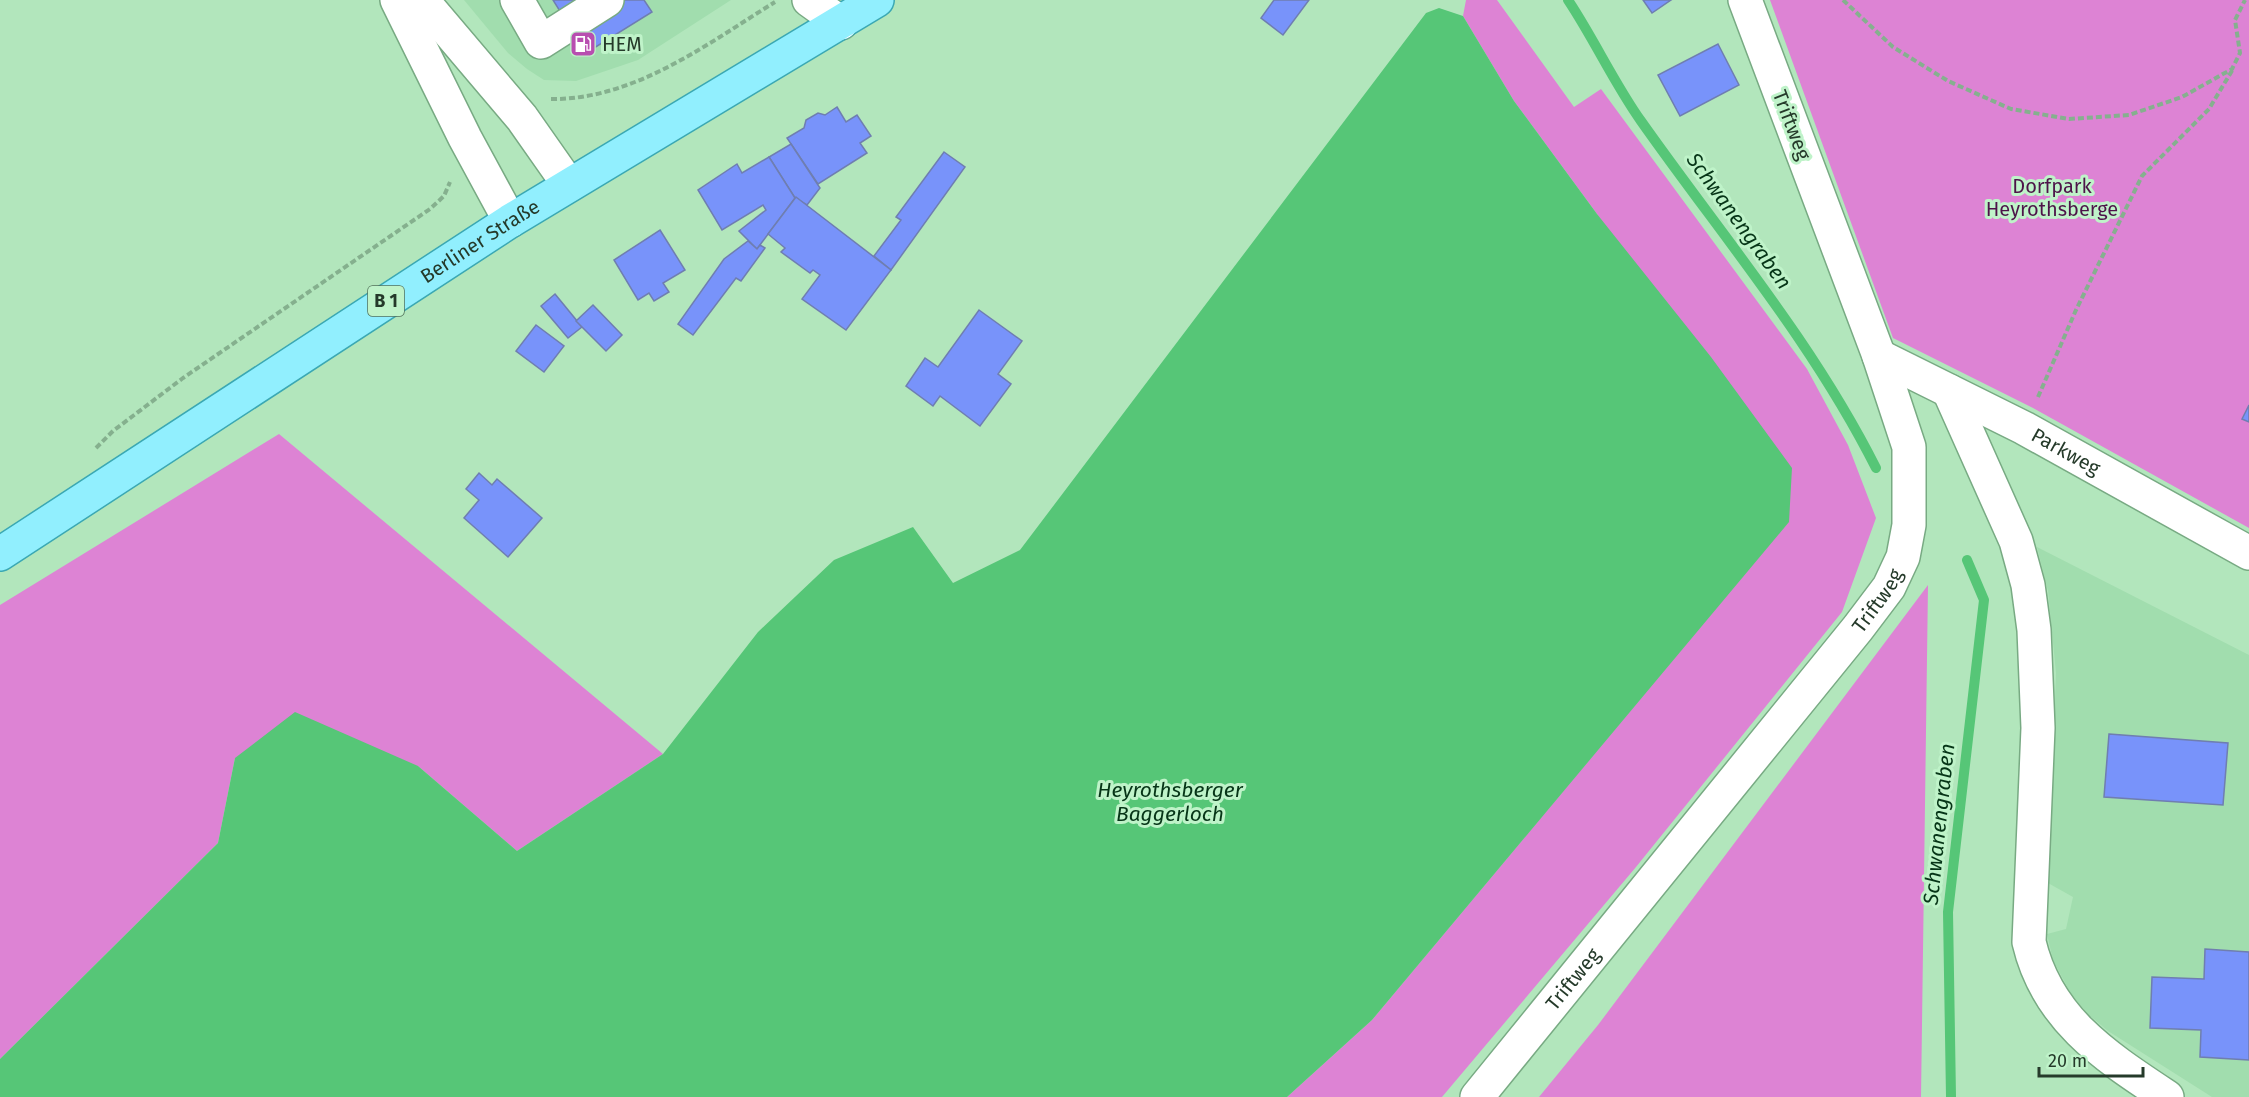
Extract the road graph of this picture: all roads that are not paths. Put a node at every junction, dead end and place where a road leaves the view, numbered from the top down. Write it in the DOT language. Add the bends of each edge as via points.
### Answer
graph roads {
  1 [pos="397,0"];
  2 [pos="422,0"];
  3 [pos="517,0"];
  4 [pos="607,0"];
  5 [pos="809,0"];
  6 [pos="877,0"];
  7 [pos="1745,0"];
  8 [pos="841,23"];
  9 [pos="569,185"];
  10 [pos="510,221"];
  11 [pos="1879,356"];
  12 [pos="1949,391"];
  13 [pos="2249,553"];
  14 [pos="0,554"];
  15 [pos="1477,1097"];
  16 [pos="2167,1097"];
  1 -- 10 [label="street"];
  2 -- 9 [label="street" via="522,118"];
  3 -- 4 [label="street" via="541,42"];
  5 -- 8 [label="street"];
  6 -- 8 [label="main road, Berliner Straße / B 1"];
  7 -- 11 [label="street, Triftweg"];
  8 -- 9 [label="main road, Berliner Straße / B 1"];
  9 -- 10 [label="main road, Berliner Straße / B 1"];
  10 -- 14 [label="main road, Berliner Straße / B 1"];
  11 -- 12 [label="street, Parkweg"];
  11 -- 15 [label="street, Triftweg" via="1909,447 1911,480 1909,525 1902,557 1889,587"];
  12 -- 13 [label="street, Parkweg" via="2024,428"];
  12 -- 16 [label="street" via="2016,541 2033,619 2038,728 2029,942 2034,962 2060,1012 2123,1068"];
}
